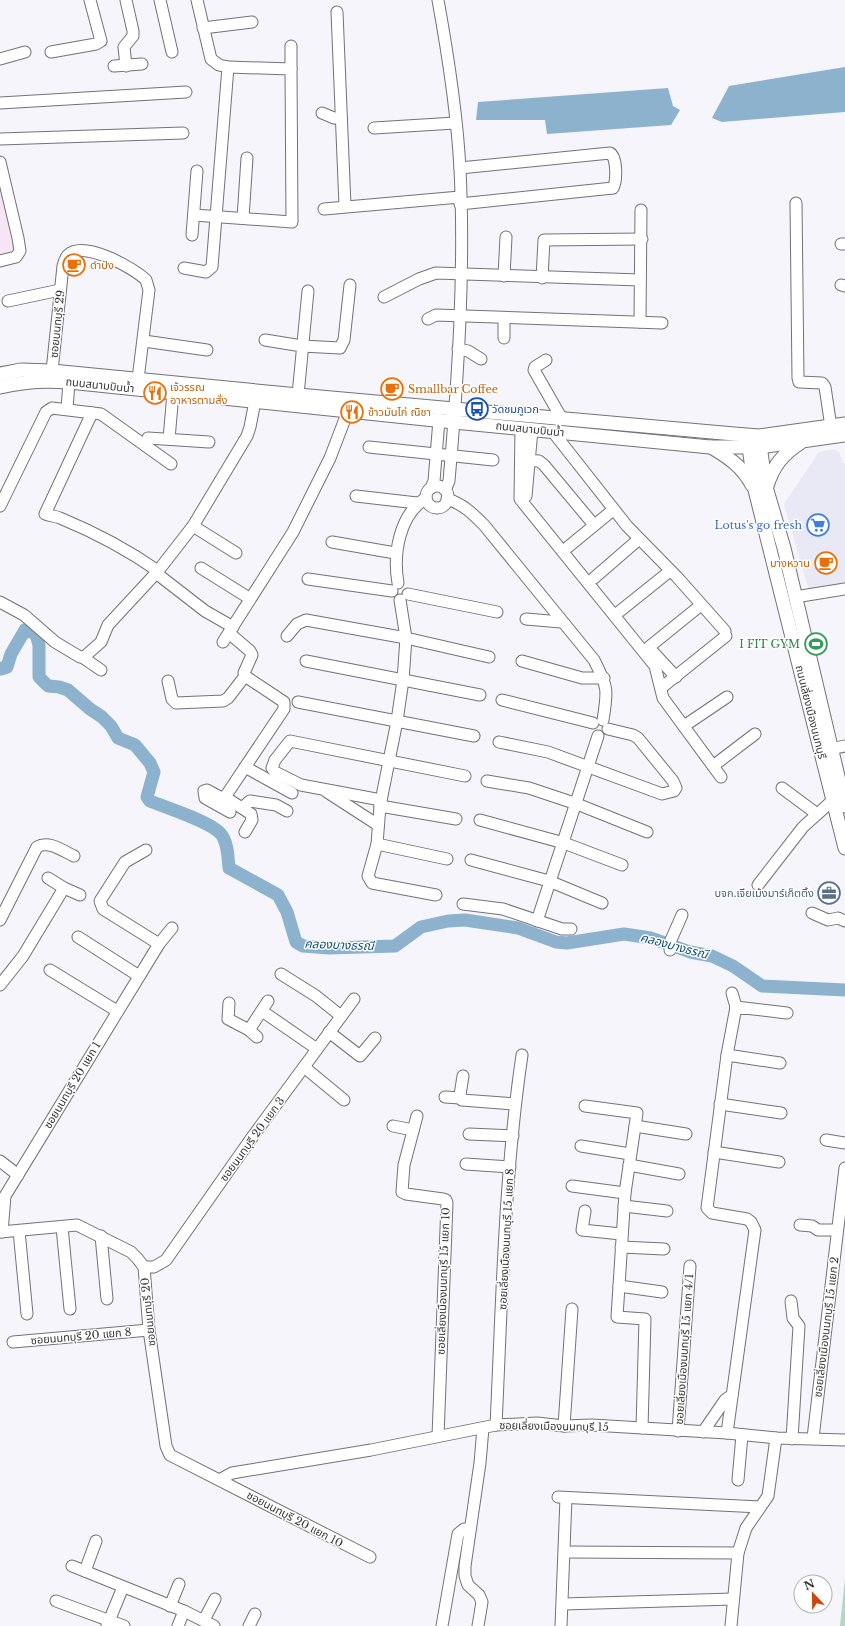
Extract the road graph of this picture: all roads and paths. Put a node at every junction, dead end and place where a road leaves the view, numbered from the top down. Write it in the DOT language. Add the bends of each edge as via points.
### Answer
graph roads {
  1 [pos="90,0"];
  2 [pos="126,0"];
  3 [pos="160,0"];
  4 [pos="197,0"];
  5 [pos="438,0"];
  6 [pos="337,12"];
  7 [pos="252,22"];
  8 [pos="203,28"];
  9 [pos="291,46"];
  10 [pos="25,52"];
  11 [pos="51,52"];
  12 [pos="172,52"];
  13 [pos="0,60"];
  14 [pos="142,64"];
  15 [pos="114,66"];
  16 [pos="126,66"];
  17 [pos="228,67"];
  18 [pos="291,69"];
  19 [pos="186,92"];
  20 [pos="0,103"];
  21 [pos="322,113"];
  22 [pos="341,118"];
  23 [pos="455,123"];
  24 [pos="374,128"];
  25 [pos="183,133"];
  26 [pos="0,139"];
  27 [pos="247,158"];
  28 [pos="0,162"];
  29 [pos="460,168"];
  30 [pos="197,171"];
  31 [pos="460,200"];
  32 [pos="796,203"];
  33 [pos="345,206"];
  34 [pos="324,209"];
  35 [pos="641,210"];
  36 [pos="194,215"];
  37 [pos="216,216"];
  38 [pos="243,218"];
  39 [pos="192,235"];
  40 [pos="506,237"];
  41 [pos="642,239"];
  42 [pos="0,261"];
  43 [pos="184,268"];
  44 [pos="461,274"];
  45 [pos="504,276"];
  46 [pos="542,278"];
  47 [pos="640,280"];
  48 [pos="350,285"];
  49 [pos="60,290"];
  50 [pos="308,291"];
  51 [pos="384,297"];
  52 [pos="8,301"];
  53 [pos="460,317"];
  54 [pos="428,318"];
  55 [pos="504,319"];
  56 [pos="640,322"];
  57 [pos="662,323"];
  58 [pos="504,338"];
  59 [pos="265,340"];
  60 [pos="144,341"];
  61 [pos="302,346"];
  62 [pos="458,349"];
  63 [pos="207,350"];
  64 [pos="481,359"];
  65 [pos="546,360"];
  66 [pos="52,371"];
  67 [pos="0,374"];
  68 [pos="138,379"];
  69 [pos="69,382"];
  70 [pos="0,387"];
  71 [pos="173,393"];
  72 [pos="298,395"];
  73 [pos="255,400"];
  74 [pos="67,409"];
  75 [pos="348,410"];
  76 [pos="92,413"];
  77 [pos="512,414"];
  78 [pos="454,416"];
  79 [pos="532,417"];
  80 [pos="562,419"];
  81 [pos="439,420"];
  82 [pos="845,424"];
  83 [pos="831,426"];
  84 [pos="521,429"];
  85 [pos="553,432"];
  86 [pos="845,435"];
  87 [pos="148,438"];
  88 [pos="169,439"];
  89 [pos="754,441"];
  90 [pos="803,441"];
  91 [pos="209,442"];
  92 [pos="369,447"];
  93 [pos="710,447"];
  94 [pos="436,454"];
  95 [pos="451,455"];
  96 [pos="492,460"];
  97 [pos="526,460"];
  98 [pos="171,464"];
  99 [pos="760,488"];
  100 [pos="446,494"];
  101 [pos="356,496"];
  102 [pos="425,496"];
  103 [pos="0,506"];
  104 [pos="613,510"];
  105 [pos="594,525"];
  106 [pos="193,526"];
  107 [pos="553,535"];
  108 [pos="639,539"];
  109 [pos="332,542"];
  110 [pos="568,547"];
  111 [pos="236,552"];
  112 [pos="396,553"];
  113 [pos="201,568"];
  114 [pos="670,571"];
  115 [pos="157,572"];
  116 [pos="594,578"];
  117 [pos="308,579"];
  118 [pos="395,587"];
  119 [pos="845,589"];
  120 [pos="404,597"];
  121 [pos="795,597"];
  122 [pos="249,598"];
  123 [pos="0,602"];
  124 [pos="701,605"];
  125 [pos="497,612"];
  126 [pos="618,613"];
  127 [pos="526,619"];
  128 [pos="561,622"];
  129 [pos="228,634"];
  130 [pos="288,636"];
  131 [pos="406,638"];
  132 [pos="650,647"];
  133 [pos="82,657"];
  134 [pos="489,657"];
  135 [pos="306,661"];
  136 [pos="522,661"];
  137 [pos="658,664"];
  138 [pos="101,670"];
  139 [pos="245,676"];
  140 [pos="676,677"];
  141 [pos="604,678"];
  142 [pos="403,680"];
  143 [pos="168,681"];
  144 [pos="661,688"];
  145 [pos="480,695"];
  146 [pos="726,697"];
  147 [pos="502,700"];
  148 [pos="298,702"];
  149 [pos="397,721"];
  150 [pos="601,724"];
  151 [pos="684,726"];
  152 [pos="755,734"];
  153 [pos="474,736"];
  154 [pos="499,742"];
  155 [pos="845,746"];
  156 [pos="830,749"];
  157 [pos="388,762"];
  158 [pos="589,766"];
  159 [pos="712,766"];
  160 [pos="245,767"];
  161 [pos="465,776"];
  162 [pos="721,777"];
  163 [pos="487,781"];
  164 [pos="782,788"];
  165 [pos="322,789"];
  166 [pos="292,793"];
  167 [pos="840,793"];
  168 [pos="225,797"];
  169 [pos="381,803"];
  170 [pos="577,804"];
  171 [pos="845,806"];
  172 [pos="242,808"];
  173 [pos="287,811"];
  174 [pos="230,812"];
  175 [pos="817,814"];
  176 [pos="456,819"];
  177 [pos="480,820"];
  178 [pos="378,825"];
  179 [pos="245,832"];
  180 [pos="647,832"];
  181 [pos="564,843"];
  182 [pos="377,844"];
  183 [pos="845,848"];
  184 [pos="146,850"];
  185 [pos="74,856"];
  186 [pos="446,859"];
  187 [pos="471,860"];
  188 [pos="622,865"];
  189 [pos="48,878"];
  190 [pos="549,881"];
  191 [pos="758,885"];
  192 [pos="64,888"];
  193 [pos="80,895"];
  194 [pos="436,895"];
  195 [pos="602,903"];
  196 [pos="463,904"];
  197 [pos="812,913"];
  198 [pos="682,915"];
  199 [pos="0,920"];
  200 [pos="536,921"];
  201 [pos="845,921"];
  202 [pos="172,928"];
  203 [pos="571,929"];
  204 [pos="78,937"];
  205 [pos="159,944"];
  206 [pos="670,946"];
  207 [pos="50,970"];
  208 [pos="281,974"];
  209 [pos="140,976"];
  210 [pos="0,986"];
  211 [pos="732,993"];
  212 [pos="354,999"];
  213 [pos="268,1001"];
  214 [pos="229,1003"];
  215 [pos="736,1007"];
  216 [pos="117,1011"];
  217 [pos="262,1011"];
  218 [pos="787,1013"];
  219 [pos="341,1016"];
  220 [pos="329,1032"];
  221 [pos="375,1038"];
  222 [pos="317,1048"];
  223 [pos="522,1055"];
  224 [pos="727,1055"];
  225 [pos="780,1063"];
  226 [pos="304,1067"];
  227 [pos="463,1076"];
  228 [pos="445,1097"];
  229 [pos="460,1098"];
  230 [pos="344,1100"];
  231 [pos="515,1104"];
  232 [pos="720,1104"];
  233 [pos="586,1106"];
  234 [pos="781,1113"];
  235 [pos="417,1116"];
  236 [pos="393,1126"];
  237 [pos="635,1126"];
  238 [pos="414,1130"];
  239 [pos="470,1134"];
  240 [pos="686,1134"];
  241 [pos="513,1136"];
  242 [pos="826,1140"];
  243 [pos="845,1144"];
  244 [pos="581,1146"];
  245 [pos="714,1152"];
  246 [pos="630,1160"];
  247 [pos="0,1161"];
  248 [pos="779,1162"];
  249 [pos="466,1164"];
  250 [pos="510,1167"];
  251 [pos="845,1168"];
  252 [pos="680,1174"];
  253 [pos="18,1175"];
  254 [pos="572,1186"];
  255 [pos="625,1193"];
  256 [pos="624,1206"];
  257 [pos="585,1211"];
  258 [pos="668,1211"];
  259 [pos="800,1225"];
  260 [pos="62,1227"];
  261 [pos="837,1230"];
  262 [pos="19,1231"];
  263 [pos="1,1232"];
  264 [pos="622,1234"];
  265 [pos="101,1236"];
  266 [pos="620,1247"];
  267 [pos="664,1249"];
  268 [pos="690,1266"];
  269 [pos="144,1267"];
  270 [pos="619,1286"];
  271 [pos="662,1292"];
  272 [pos="107,1299"];
  273 [pos="791,1301"];
  274 [pos="70,1309"];
  275 [pos="572,1309"];
  276 [pos="28,1314"];
  277 [pos="149,1330"];
  278 [pos="13,1342"];
  279 [pos="732,1395"];
  280 [pos="496,1425"];
  281 [pos="564,1426"];
  282 [pos="483,1428"];
  283 [pos="642,1428"];
  284 [pos="678,1431"];
  285 [pos="703,1432"];
  286 [pos="727,1433"];
  287 [pos="742,1435"];
  288 [pos="438,1436"];
  289 [pos="776,1438"];
  290 [pos="812,1438"];
  291 [pos="792,1439"];
  292 [pos="845,1440"];
  293 [pos="222,1479"];
  294 [pos="738,1480"];
  295 [pos="760,1507"];
  296 [pos="470,1528"];
  297 [pos="96,1541"];
  298 [pos="565,1552"];
  299 [pos="738,1553"];
  300 [pos="370,1557"];
  301 [pos="72,1566"];
  302 [pos="85,1571"];
  303 [pos="179,1584"];
  304 [pos="123,1587"];
  305 [pos="215,1599"];
  306 [pos="732,1599"];
  307 [pos="56,1601"];
  308 [pos="563,1604"];
  309 [pos="170,1606"];
  310 [pos="184,1611"];
  311 [pos="255,1614"];
  312 [pos="108,1623"];
  313 [pos="209,1623"];
  314 [pos="124,1626"];
  315 [pos="178,1626"];
  316 [pos="249,1626"];
  317 [pos="442,1626"];
  318 [pos="478,1626"];
  319 [pos="561,1626"];
  320 [pos="730,1626"];
  1 -- 11 [label="street" via="101,41"];
  2 -- 16 [label="street" via="133,36 124,47"];
  3 -- 12 [label="street"];
  4 -- 8 [label="street"];
  5 -- 23 [label="street"];
  6 -- 22 [label="street"];
  7 -- 8 [label="street"];
  8 -- 17 [label="street" via="211,59 219,65"];
  9 -- 18 [label="street"];
  10 -- 13 [label="street"];
  14 -- 16 [label="street"];
  15 -- 16 [label="street"];
  17 -- 18 [label="street"];
  17 -- 37 [label="street"];
  18 -- 38 [label="street" via="292,222"];
  19 -- 20 [label="street"];
  21 -- 22 [label="street"];
  22 -- 33 [label="street"];
  23 -- 24 [label="street"];
  23 -- 29 [label="street"];
  25 -- 26 [label="street"];
  27 -- 38 [label="street"];
  28 -- 42 [label="street" via="20,246 16,257"];
  29 -- 31 [label="street"];
  29 -- 31 [label="street" via="610,153 614,158 615,181 613,188"];
  30 -- 36 [label="street"];
  31 -- 33 [label="street"];
  31 -- 44 [label="street"];
  32 -- 83 [label="street" via="798,378 799,382 822,383 825,387"];
  33 -- 34 [label="street"];
  35 -- 41 [label="street"];
  36 -- 37 [label="street"];
  36 -- 39 [label="street"];
  37 -- 38 [label="street"];
  37 -- 43 [label="street" via="211,270 206,272"];
  40 -- 45 [label="street"];
  41 -- 46 [label="street" via="544,240"];
  41 -- 47 [label="street"];
  44 -- 45 [label="street"];
  44 -- 51 [label="street" via="436,273 419,278"];
  44 -- 53 [label="street"];
  45 -- 46 [label="street"];
  46 -- 47 [label="street"];
  47 -- 56 [label="street"];
  48 -- 61 [label="street" via="343,345 337,349"];
  49 -- 52 [label="street"];
  49 -- 60 [label="street, ซอยนนทบุรี 29" via="63,266 68,255 78,251 122,262 146,280 149,290"];
  49 -- 66 [label="street, ซอยนนทบุรี 29"];
  50 -- 61 [label="street"];
  53 -- 54 [label="street"];
  53 -- 55 [label="street"];
  53 -- 62 [label="street"];
  55 -- 56 [label="street"];
  55 -- 58 [label="street"];
  56 -- 57 [label="street"];
  59 -- 61 [label="street"];
  60 -- 63 [label="street"];
  60 -- 68 [label="street"];
  61 -- 72 [label="street"];
  62 -- 64 [label="street" via="468,351"];
  62 -- 78 [label="street"];
  65 -- 80 [label="street" via="534,370"];
  66 -- 67 [label="main road, ถนนสนามบินน้ำ" via="21,370"];
  66 -- 68 [label="main road, ถนนสนามบินน้ำ"];
  68 -- 72 [label="main road, ถนนสนามบินน้ำ"];
  69 -- 70 [label="main road, ถนนสนามบินน้ำ" via="43,380"];
  69 -- 71 [label="main road, ถนนสนามบินน้ำ"];
  69 -- 74 [label="street"];
  71 -- 73 [label="main road, ถนนสนามบินน้ำ"];
  71 -- 88 [label="street"];
  72 -- 78 [label="main road, ถนนสนามบินน้ำ"];
  73 -- 75 [label="main road, ถนนสนามบินน้ำ"];
  73 -- 106 [label="street" via="247,436"];
  74 -- 76 [label="street"];
  74 -- 103 [label="street" via="52,408 46,412"];
  75 -- 81 [label="main road, ถนนสนามบินน้ำ"];
  75 -- 122 [label="street" via="330,458 293,532"];
  76 -- 98 [label="street" via="105,417"];
  76 -- 115 [label="street" via="46,514 59,517 112,543 136,556"];
  77 -- 78 [label="main road, ถนนสนามบินน้ำ"];
  77 -- 79 [label="main road, ถนนสนามบินน้ำ"];
  77 -- 84 [label="main road"];
  78 -- 81 [label="main road, ถนนสนามบินน้ำ"];
  78 -- 84 [label="main road, ถนนสนามบินน้ำ"];
  78 -- 95 [label="street"];
  79 -- 80 [label="main road, ถนนสนามบินน้ำ"];
  79 -- 84 [label="main road"];
  80 -- 89 [label="main road, ถนนสนามบินน้ำ"];
  81 -- 94 [label="street"];
  82 -- 83 [label="main road, ถนนสนามบินน้ำ"];
  83 -- 89 [label="main road, ถนนสนามบินน้ำ"];
  84 -- 85 [label="main road, ถนนสนามบินน้ำ"];
  84 -- 97 [label="street"];
  85 -- 93 [label="main road, ถนนสนามบินน้ำ"];
  85 -- 104 [label="street"];
  86 -- 90 [label="main road, ถนนสนามบินน้ำ"];
  87 -- 88 [label="street"];
  88 -- 91 [label="street"];
  89 -- 90 [label="main road, ถนนสนามบินน้ำ"];
  89 -- 93 [label="main road, ถนนสนามบินน้ำ"];
  89 -- 99 [label="main road, ถนนเลี่ยงเมืองนนทบุรี"];
  90 -- 99 [label="main road" via="783,455"];
  92 -- 94 [label="street"];
  93 -- 99 [label="main road" via="736,463"];
  94 -- 95 [label="street"];
  94 -- 102 [label="street" via="434,481"];
  95 -- 96 [label="street"];
  95 -- 100 [label="street"];
  97 -- 105 [label="street" via="538,461 544,465"];
  97 -- 107 [label="street" via="523,497"];
  99 -- 121 [label="main road, ถนนเลี่ยงเมืองนนทบุรี" via="784,548"];
  99 -- 167 [label="main road, ถนนเลี่ยงเมืองนนทบุรี"];
  100 -- 102 [label="street" via="438,486"];
  100 -- 102 [label="street" via="444,505 437,508 428,504"];
  100 -- 128 [label="street" via="469,510 484,525"];
  101 -- 102 [label="street"];
  102 -- 112 [label="street" via="406,522"];
  104 -- 105 [label="street"];
  104 -- 108 [label="street"];
  105 -- 110 [label="street"];
  106 -- 111 [label="street"];
  106 -- 115 [label="street"];
  107 -- 110 [label="street"];
  107 -- 126 [label="street"];
  108 -- 114 [label="street"];
  108 -- 116 [label="street"];
  109 -- 112 [label="street"];
  110 -- 116 [label="street"];
  112 -- 118 [label="street"];
  113 -- 122 [label="street"];
  114 -- 124 [label="street"];
  114 -- 126 [label="street"];
  115 -- 129 [label="street" via="205,611"];
  115 -- 133 [label="street" via="108,625 101,642"];
  116 -- 126 [label="street"];
  117 -- 118 [label="street"];
  118 -- 120 [label="street" via="393,596"];
  118 -- 120 [label="street" via="406,585"];
  119 -- 121 [label="street"];
  120 -- 125 [label="street"];
  120 -- 131 [label="street"];
  121 -- 156 [label="main road, ถนนเลี่ยงเมืองนนทบุรี"];
  122 -- 129 [label="street"];
  123 -- 133 [label="street" via="24,615 55,642"];
  124 -- 132 [label="street"];
  124 -- 140 [label="street" via="726,634"];
  126 -- 132 [label="street"];
  126 -- 137 [label="street"];
  127 -- 128 [label="street"];
  128 -- 141 [label="street" via="594,660"];
  129 -- 139 [label="street" via="252,655"];
  130 -- 131 [label="street" via="297,624 306,620"];
  131 -- 134 [label="street"];
  131 -- 142 [label="street"];
  132 -- 137 [label="street"];
  133 -- 138 [label="street"];
  135 -- 142 [label="street"];
  136 -- 141 [label="street" via="582,678"];
  137 -- 140 [label="street"];
  137 -- 144 [label="street"];
  139 -- 143 [label="street" via="228,698 220,702 176,703 172,699"];
  139 -- 160 [label="street" via="284,702 284,709"];
  140 -- 144 [label="street"];
  141 -- 150 [label="street" via="607,698"];
  142 -- 145 [label="street"];
  142 -- 149 [label="street"];
  144 -- 151 [label="street" via="663,698"];
  146 -- 151 [label="street"];
  147 -- 150 [label="street"];
  148 -- 149 [label="street"];
  149 -- 153 [label="street"];
  149 -- 157 [label="street"];
  150 -- 158 [label="street" via="606,733 598,736"];
  150 -- 158 [label="street" via="638,738 676,788 662,794"];
  151 -- 159 [label="street"];
  152 -- 159 [label="street"];
  154 -- 158 [label="street" via="546,752"];
  155 -- 156 [label="street"];
  156 -- 167 [label="main road, ถนนเลี่ยงเมืองนนทบุรี"];
  157 -- 161 [label="street"];
  157 -- 165 [label="street" via="290,741 275,760 272,768 274,772 301,785"];
  157 -- 169 [label="street"];
  158 -- 170 [label="street"];
  159 -- 162 [label="street"];
  160 -- 166 [label="street"];
  160 -- 168 [label="street"];
  163 -- 170 [label="street" via="529,788"];
  164 -- 175 [label="street"];
  165 -- 169 [label="street"];
  165 -- 178 [label="street"];
  167 -- 171 [label="main road, ถนนเลี่ยงเมืองนนทบุรี"];
  167 -- 175 [label="street"];
  167 -- 183 [label="main road, ถนนเลี่ยงเมืองนนทบุรี"];
  168 -- 172 [label="street"];
  168 -- 174 [label="street" via="207,790 203,794 205,798"];
  169 -- 176 [label="street"];
  169 -- 178 [label="street"];
  170 -- 180 [label="street"];
  170 -- 181 [label="street"];
  172 -- 173 [label="street" via="250,801 276,805"];
  172 -- 179 [label="street" via="253,817"];
  175 -- 191 [label="street" via="796,835"];
  177 -- 181 [label="street"];
  178 -- 182 [label="street"];
  181 -- 188 [label="street"];
  181 -- 190 [label="street"];
  182 -- 186 [label="street"];
  182 -- 194 [label="street" via="368,876 372,883"];
  184 -- 205 [label="street" via="125,862 100,901 103,909"];
  185 -- 199 [label="street" via="51,845 37,847"];
  187 -- 190 [label="street"];
  189 -- 192 [label="street"];
  190 -- 195 [label="street"];
  190 -- 200 [label="street"];
  192 -- 193 [label="street"];
  192 -- 210 [label="street" via="23,956"];
  196 -- 200 [label="street" via="503,909"];
  197 -- 201 [label="street" via="828,920 838,918"];
  198 -- 206 [label="street"];
  200 -- 203 [label="street" via="562,929"];
  202 -- 205 [label="street, ซอยนนทบุรี 20 แยก 1"];
  204 -- 209 [label="street"];
  205 -- 209 [label="street, ซอยนนทบุรี 20 แยก 1"];
  207 -- 216 [label="street"];
  208 -- 219 [label="street" via="316,996"];
  209 -- 216 [label="street, ซอยนนทบุรี 20 แยก 1"];
  211 -- 215 [label="street"];
  212 -- 219 [label="street, ซอยนนทบุรี 20 แยก 3"];
  213 -- 217 [label="street"];
  214 -- 217 [label="street" via="228,1019 253,1033"];
  215 -- 218 [label="street"];
  215 -- 224 [label="street"];
  216 -- 253 [label="street, ซอยนนทบุรี 20 แยก 1"];
  217 -- 222 [label="street"];
  219 -- 220 [label="street, ซอยนนทบุรี 20 แยก 3"];
  220 -- 221 [label="street" via="360,1056"];
  220 -- 222 [label="street, ซอยนนทบุรี 20 แยก 3"];
  222 -- 226 [label="street, ซอยนนทบุรี 20 แยก 3"];
  223 -- 231 [label="street, ซอยเลี่ยงเมืองนนทบุรี 15 แยก 8"];
  224 -- 225 [label="street"];
  224 -- 232 [label="street"];
  226 -- 230 [label="street"];
  226 -- 269 [label="street, ซอยนนทบุรี 20 แยก 3" via="166,1260 154,1267"];
  227 -- 229 [label="street"];
  228 -- 229 [label="street"];
  229 -- 231 [label="street"];
  231 -- 241 [label="street, ซอยเลี่ยงเมืองนนทบุรี 15 แยก 8"];
  232 -- 234 [label="street"];
  232 -- 245 [label="street"];
  233 -- 237 [label="street" via="637,1113"];
  235 -- 238 [label="street, ซอยเลี่ยงเมืองนนทบุรี 15 แยก 10"];
  236 -- 238 [label="street"];
  237 -- 240 [label="street"];
  237 -- 246 [label="street"];
  238 -- 288 [label="street, ซอยเลี่ยงเมืองนนทบุรี 15 แยก 10" via="404,1164 402,1192 443,1199 447,1203"];
  239 -- 241 [label="street"];
  241 -- 250 [label="street, ซอยเลี่ยงเมืองนนทบุรี 15 แยก 8"];
  242 -- 243 [label="street"];
  244 -- 246 [label="street"];
  245 -- 248 [label="street"];
  245 -- 279 [label="street" via="707,1208 712,1213 747,1219 755,1230"];
  246 -- 252 [label="street"];
  246 -- 255 [label="street"];
  247 -- 253 [label="street"];
  249 -- 250 [label="street"];
  250 -- 280 [label="street, ซอยเลี่ยงเมืองนนทบุรี 15 แยก 8"];
  251 -- 261 [label="street, ซอยเลี่ยงเมืองนนทบุรี 15 แยก 2"];
  253 -- 263 [label="street, ซอยนนทบุรี 20 แยก 1" via="5,1196"];
  254 -- 255 [label="street"];
  255 -- 256 [label="street"];
  256 -- 258 [label="street"];
  256 -- 264 [label="street"];
  257 -- 264 [label="street" via="582,1230"];
  259 -- 261 [label="street" via="812,1226 818,1230"];
  260 -- 262 [label="street, ซอยนนทบุรี 20"];
  260 -- 265 [label="street, ซอยนนทบุรี 20" via="77,1225"];
  260 -- 274 [label="street"];
  261 -- 290 [label="street, ซอยเลี่ยงเมืองนนทบุรี 15 แยก 2"];
  262 -- 263 [label="street, ซอยนนทบุรี 20"];
  262 -- 276 [label="street"];
  264 -- 266 [label="street"];
  265 -- 269 [label="street, ซอยนนทบุรี 20" via="131,1252"];
  265 -- 272 [label="street"];
  266 -- 267 [label="street"];
  266 -- 270 [label="street"];
  268 -- 284 [label="street, ซอยเลี่ยงเมืองนนทบุรี 15 แยก 4/1"];
  269 -- 277 [label="street, ซอยนนทบุรี 20"];
  270 -- 271 [label="street"];
  270 -- 283 [label="street" via="617,1317 645,1319"];
  273 -- 291 [label="street" via="793,1318 799,1326"];
  275 -- 281 [label="street"];
  277 -- 278 [label="street, ซอยนนทบุรี 20 แยก 8"];
  277 -- 293 [label="street, ซอยนนทบุรี 20" via="167,1450 170,1455"];
  279 -- 285 [label="street" via="725,1400"];
  279 -- 286 [label="street"];
  280 -- 281 [label="street, ซอยเลี่ยงเมืองนนทบุรี 15" via="537,1423"];
  280 -- 282 [label="street, ซอยเลี่ยงเมืองนนทบุรี 15"];
  281 -- 283 [label="street, ซอยเลี่ยงเมืองนนทบุรี 15"];
  282 -- 288 [label="street, ซอยเลี่ยงเมืองนนทบุรี 15"];
  282 -- 296 [label="street"];
  283 -- 284 [label="street, ซอยเลี่ยงเมืองนนทบุรี 15"];
  284 -- 285 [label="street, ซอยเลี่ยงเมืองนนทบุรี 15"];
  285 -- 286 [label="street, ซอยเลี่ยงเมืองนนทบุรี 15"];
  286 -- 287 [label="street, ซอยเลี่ยงเมืองนนทบุรี 15"];
  287 -- 289 [label="street, ซอยเลี่ยงเมืองนนทบุรี 15"];
  287 -- 294 [label="street"];
  288 -- 293 [label="street, ซอยเลี่ยงเมืองนนทบุรี 15" via="366,1451 232,1473"];
  289 -- 291 [label="street, ซอยเลี่ยงเมืองนนทบุรี 15"];
  289 -- 295 [label="street" via="770,1489"];
  290 -- 291 [label="street, ซอยเลี่ยงเมืองนนทบุรี 15"];
  290 -- 292 [label="street, ซอยเลี่ยงเมืองนนทบุรี 15"];
  293 -- 300 [label="street, ซอยนนทบุรี 20 แยก 10" via="314,1530"];
  295 -- 298 [label="street" via="562,1498"];
  295 -- 299 [label="street" via="746,1528"];
  296 -- 317 [label="street" via="458,1534"];
  296 -- 318 [label="street" via="465,1576 468,1585 479,1595 482,1602"];
  297 -- 302 [label="street"];
  298 -- 299 [label="street"];
  298 -- 308 [label="street"];
  299 -- 306 [label="street"];
  301 -- 302 [label="street"];
  302 -- 304 [label="street"];
  303 -- 309 [label="street"];
  304 -- 309 [label="street"];
  304 -- 312 [label="street"];
  305 -- 313 [label="street"];
  306 -- 308 [label="street"];
  306 -- 320 [label="street"];
  307 -- 312 [label="street"];
  308 -- 319 [label="street"];
  309 -- 310 [label="street"];
  310 -- 313 [label="street"];
  310 -- 315 [label="street"];
  311 -- 316 [label="street"];
  312 -- 314 [label="street"];
}
